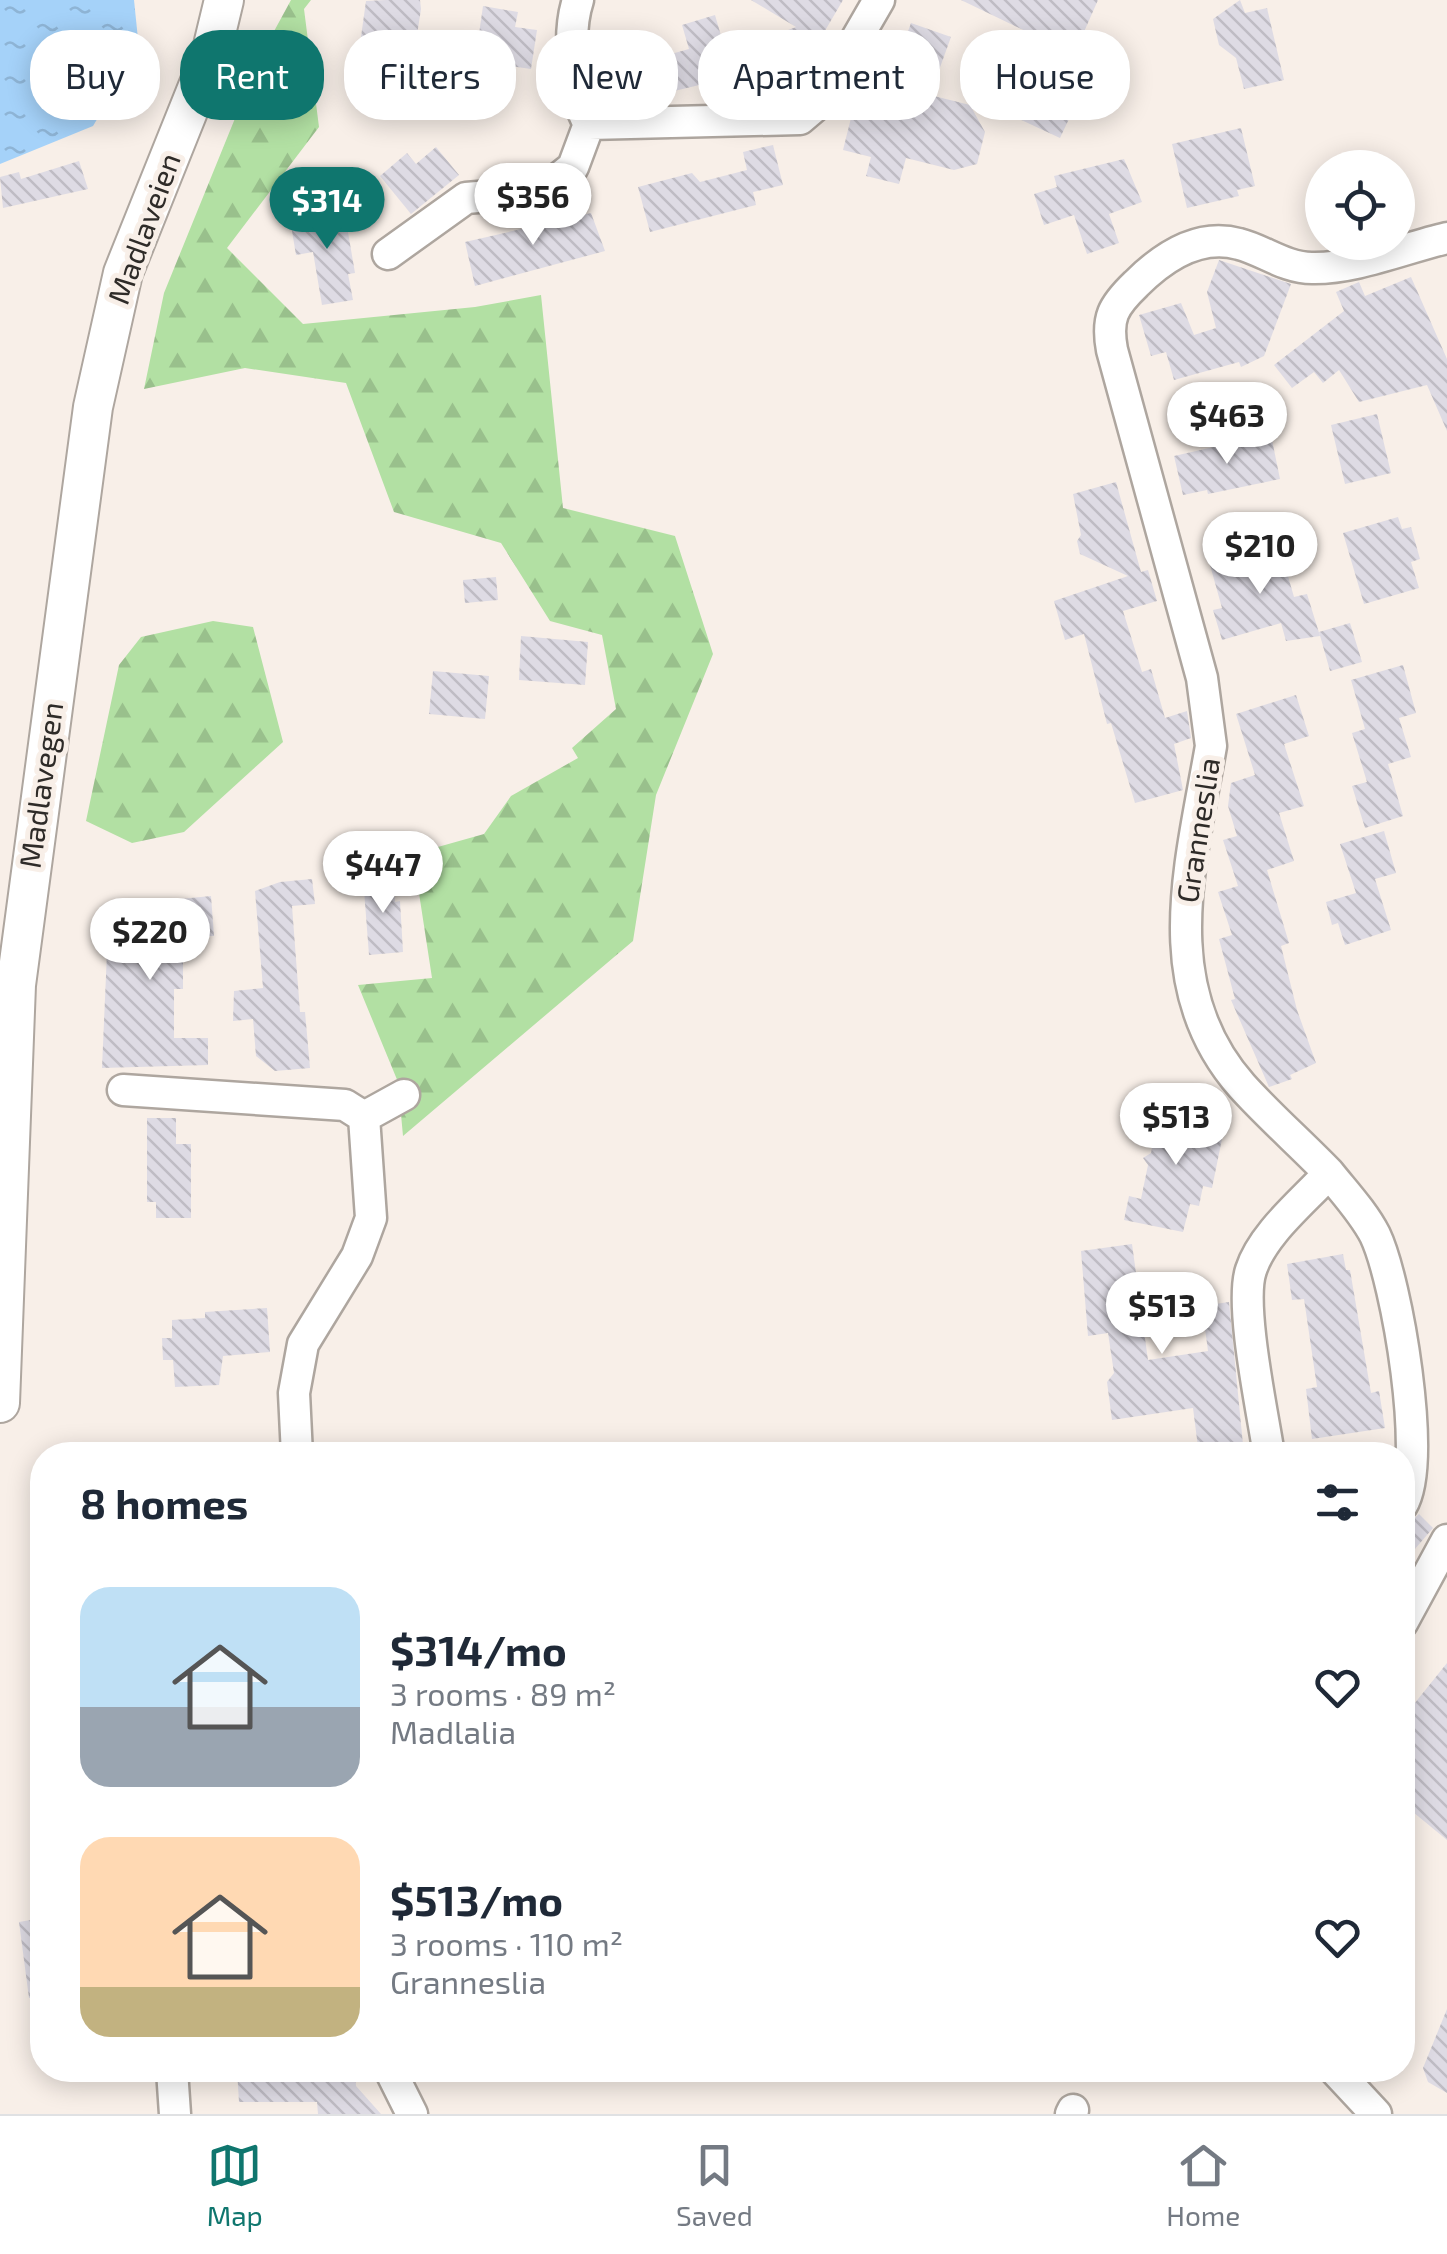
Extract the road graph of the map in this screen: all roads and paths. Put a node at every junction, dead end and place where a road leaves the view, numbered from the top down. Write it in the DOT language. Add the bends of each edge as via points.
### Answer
graph roads {
  1 [pos="224,0"];
  2 [pos="246,0"];
  3 [pos="578,0"];
  4 [pos="879,0"];
  5 [pos="217,30"];
  6 [pos="227,30"];
  7 [pos="184,120"];
  8 [pos="589,124"];
  9 [pos="1432,241"];
  10 [pos="388,254"];
  11 [pos="92,407"];
  12 [pos="123,1090"];
  13 [pos="404,1095"];
  14 [pos="364,1117"];
  15 [pos="1329,1174"];
  16 [pos="0,1403"];
  17 [pos="296,1442"];
  18 [pos="1268,1442"];
  19 [pos="1412,1442"];
  20 [pos="1447,1540"];
  21 [pos="1415,1599"];
  22 [pos="173,2082"];
  23 [pos="396,2082"];
  24 [pos="1345,2082"];
  25 [pos="175,2114"];
  26 [pos="412,2114"];
  27 [pos="1376,2114"];
  1 -- 5 [label="main road, Madlaveien"];
  2 -- 6 [label="main road, Madlaveien"];
  3 -- 8 [label="street" via="578,100"];
  4 -- 8 [label="street" via="820,102 800,119"];
  7 -- 11 [label="main road, Madlaveien" via="122,273"];
  8 -- 10 [label="street" via="573,167 553,183 526,193 466,198"];
  9 -- 15 [label="street, Granneslia" via="1334,268 1306,268 1239,244 1199,242 1154,267 1109,317 1112,350 1209,720 1211,746 1184,908 1192,993 1241,1084"];
  11 -- 16 [label="main road, Madlavegen" via="16,985"];
  12 -- 14 [label="street" via="345,1104"];
  13 -- 14 [label="street"];
  14 -- 17 [label="street" via="371,1218 357,1256 302,1344 294,1393"];
  15 -- 18 [label="street" via="1250,1272"];
  15 -- 19 [label="street, Granneslia" via="1374,1235 1388,1270"];
  20 -- 21 [label="street"];
  22 -- 25 [label="street"];
  23 -- 26 [label="street"];
  24 -- 27 [label="street"];
}
